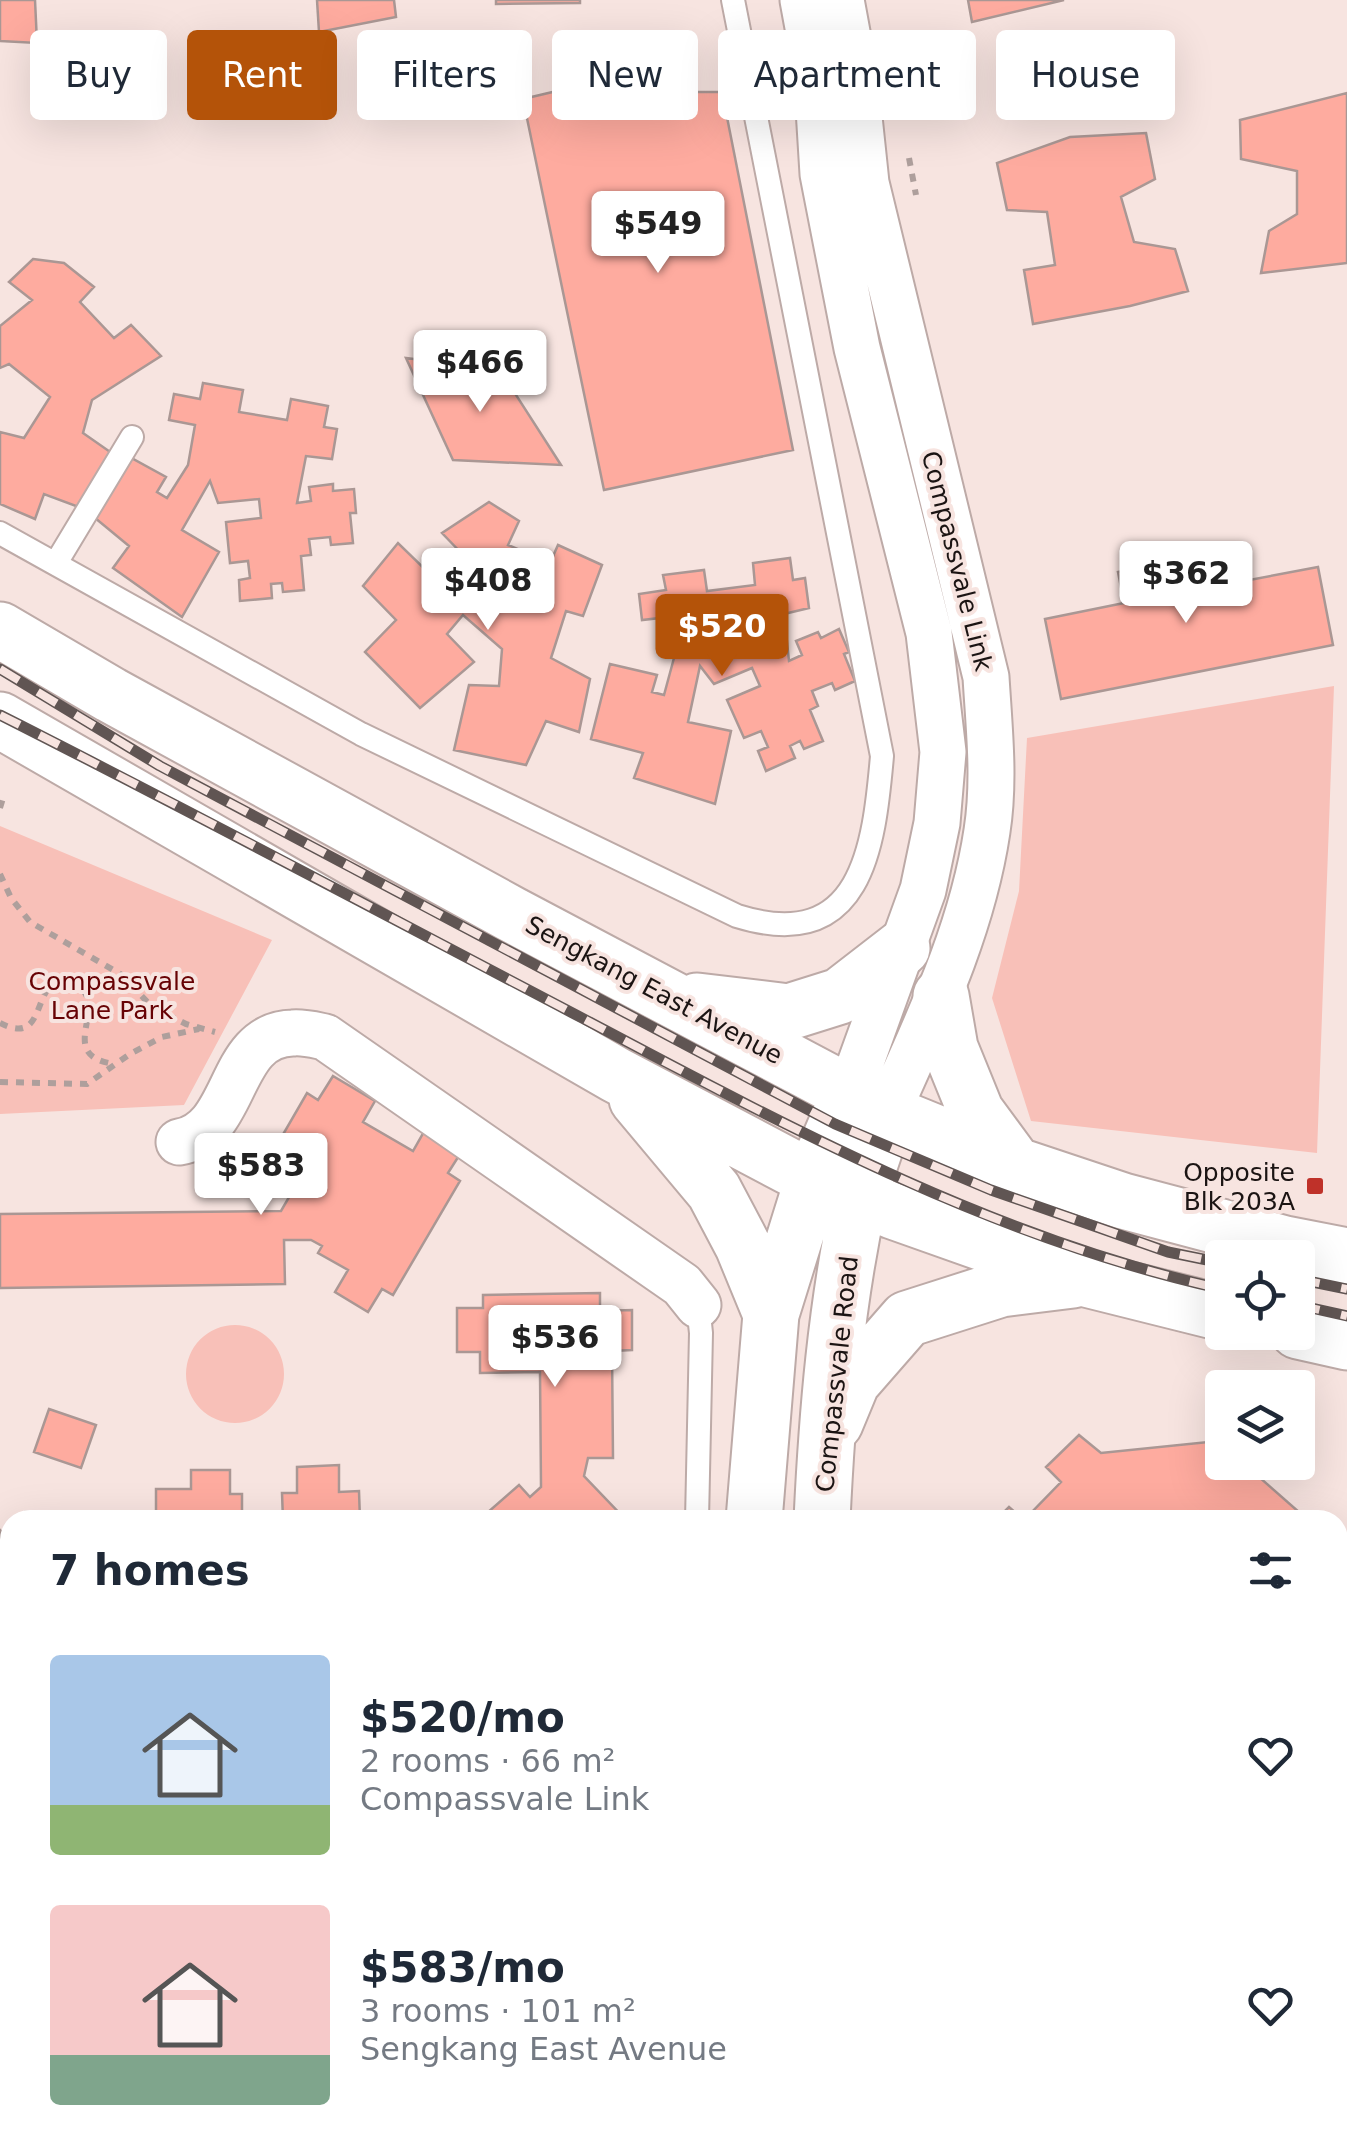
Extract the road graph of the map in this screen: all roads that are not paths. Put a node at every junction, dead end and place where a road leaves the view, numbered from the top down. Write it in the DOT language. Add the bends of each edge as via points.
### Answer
graph roads {
  1 [pos="733,0"];
  2 [pos="802,0"];
  3 [pos="841,0"];
  4 [pos="132,437"];
  5 [pos="0,533"];
  6 [pos="56,563"];
  7 [pos="0,630"];
  8 [pos="0,720"];
  9 [pos="99,776"];
  10 [pos="2,781"];
  11 [pos="902,948"];
  12 [pos="940,996"];
  13 [pos="669,998"];
  14 [pos="616,1074"];
  15 [pos="868,1104"];
  16 [pos="179,1142"];
  17 [pos="1015,1165"];
  18 [pos="836,1188"];
  19 [pos="1347,1256"];
  20 [pos="1082,1278"];
  21 [pos="698,1305"];
  22 [pos="1205,1309"];
  23 [pos="771,1314"];
  24 [pos="1315,1335"];
  25 [pos="1347,1342"];
  26 [pos="826,1444"];
  27 [pos="697,1510"];
  28 [pos="755,1510"];
  29 [pos="823,1510"];
  1 -- 6 [label="lane" via="882,756 876,825 856,884 835,908 804,921 762,924 737,916 362,734"];
  2 -- 11 [label="street, Compassvale Link" via="817,76 823,174 857,348 929,633 944,752 938,823"];
  3 -- 12 [label="street, Compassvale Link" via="866,183 986,677 988,830"];
  4 -- 6 [label="lane"];
  5 -- 6 [label="lane"];
  7 -- 13 [label="main road, Sengkang East Avenue"];
  8 -- 9 [label="main road"];
  9 -- 10 [label="main road" via="31,765"];
  9 -- 14 [label="main road"];
  11 -- 13 [label="main road" via="840,996 789,1012"];
  11 -- 15 [label="street, Compassvale Link"];
  12 -- 15 [label="street, Compassvale Link"];
  12 -- 17 [label="main road" via="950,1048 976,1112"];
  13 -- 15 [label="main road, Sengkang East Avenue"];
  14 -- 18 [label="main road"];
  14 -- 23 [label="main road" via="714,1191"];
  15 -- 17 [label="main road, Sengkang East Avenue"];
  15 -- 18 [label="main road, Compassvale Road"];
  16 -- 21 [label="street" via="194,1139 214,1121 252,1050 268,1038 291,1032 325,1037 682,1285"];
  17 -- 19 [label="main road, Sengkang East Avenue" via="1123,1201"];
  18 -- 20 [label="main road"];
  18 -- 23 [label="main road, Compassvale Road"];
  18 -- 26 [label="main road, Compassvale Road" via="838,1318"];
  20 -- 22 [label="main road"];
  20 -- 26 [label="main road" via="1001,1289 907,1319 852,1382"];
  21 -- 27 [label="lane"];
  23 -- 28 [label="main road, Compassvale Road"];
  24 -- 25 [label="main road"];
  26 -- 29 [label="main road, Compassvale Road"];
}
